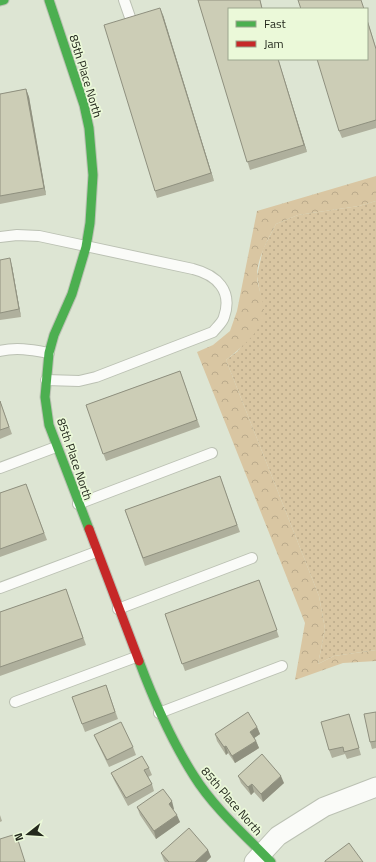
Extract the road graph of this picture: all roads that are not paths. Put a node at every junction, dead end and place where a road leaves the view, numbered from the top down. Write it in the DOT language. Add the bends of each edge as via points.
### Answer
graph roads {
  1 [pos="4,0"];
  2 [pos="49,0"];
  3 [pos="124,0"];
  4 [pos="0,1"];
  5 [pos="132,23"];
  6 [pos="0,236"];
  7 [pos="86,247"];
  8 [pos="0,351"];
  9 [pos="49,353"];
  10 [pos="46,380"];
  11 [pos="56,447"];
  12 [pos="212,453"];
  13 [pos="0,468"];
  14 [pos="78,504"];
  15 [pos="96,552"];
  16 [pos="252,558"];
  17 [pos="0,588"];
  18 [pos="118,608"];
  19 [pos="136,656"];
  20 [pos="282,666"];
  21 [pos="15,702"];
  22 [pos="159,713"];
  23 [pos="376,787"];
  24 [pos="262,859"];
  1 -- 4 [label="street"];
  2 -- 7 [label="street, 85th Place North" via="84,105 89,128 93,175"];
  3 -- 5 [label="lane"];
  6 -- 7 [label="lane" via="39,236"];
  7 -- 9 [label="street, 85th Place North" via="72,294"];
  7 -- 10 [label="lane" via="205,272 217,280 224,290 224,318 213,332 96,377 79,381"];
  8 -- 9 [label="lane" via="30,349"];
  9 -- 10 [label="street, 85th Place North"];
  10 -- 11 [label="street, 85th Place North" via="45,397 49,425"];
  11 -- 13 [label="lane"];
  11 -- 14 [label="street, 85th Place North"];
  12 -- 14 [label="lane"];
  14 -- 15 [label="street, 85th Place North"];
  15 -- 17 [label="lane"];
  15 -- 18 [label="street, 85th Place North"];
  16 -- 18 [label="lane"];
  18 -- 19 [label="street, 85th Place North"];
  19 -- 21 [label="lane"];
  19 -- 22 [label="street, 85th Place North"];
  20 -- 22 [label="lane"];
  22 -- 24 [label="street, 85th Place North" via="194,777"];
  23 -- 24 [label="street" via="324,807 278,836"];
}
